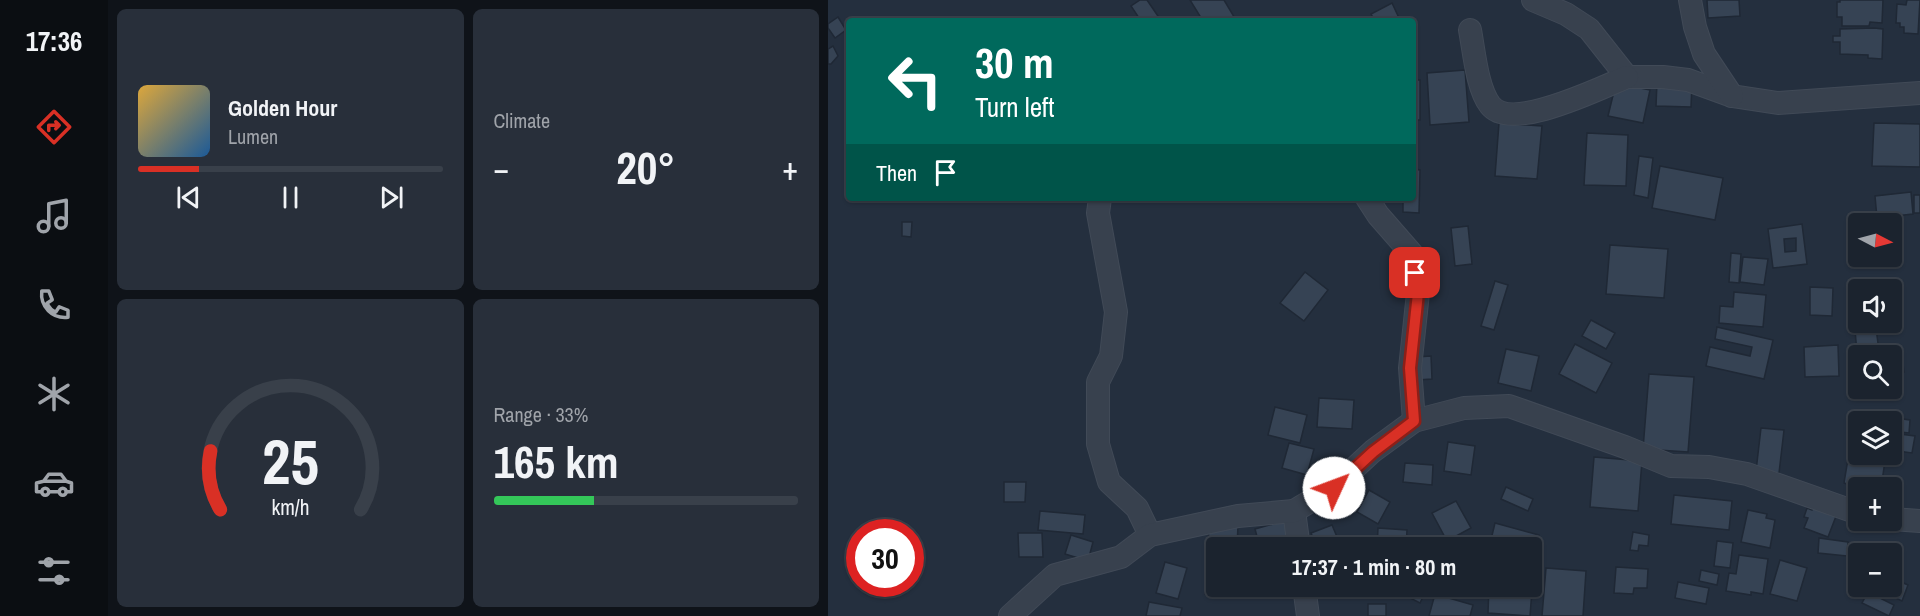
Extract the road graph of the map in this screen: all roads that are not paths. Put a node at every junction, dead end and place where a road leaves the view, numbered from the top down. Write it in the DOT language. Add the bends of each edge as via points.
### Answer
graph roads {
  1 [pos="1533,0"];
  2 [pos="1690,0"];
  3 [pos="1470,30"];
  4 [pos="1628,77"];
  5 [pos="1920,93"];
  6 [pos="1732,96"];
  7 [pos="1100,201"];
  8 [pos="1369,201"];
  9 [pos="1414,421"];
  10 [pos="1848,509"];
  11 [pos="1294,511"];
  12 [pos="1902,520"];
  13 [pos="1920,521"];
  14 [pos="1150,535"];
  15 [pos="1298,537"];
  16 [pos="1305,597"];
  17 [pos="1010,616"];
  18 [pos="1308,616"];
  1 -- 4 [label="street" via="1589,29"];
  2 -- 6 [label="street" via="1704,54"];
  3 -- 4 [label="street" via="1485,98 1498,112 1548,110"];
  4 -- 6 [label="street" via="1688,80"];
  5 -- 6 [label="street" via="1778,102"];
  7 -- 14 [label="street" via="1098,213 1116,312 1111,356 1098,382 1098,444 1109,482 1137,508"];
  8 -- 9 [label="street" via="1412,254 1418,293 1410,368"];
  9 -- 10 [label="street" via="1464,408 1509,405 1671,466 1747,474"];
  9 -- 11 [label="street" via="1334,488"];
  11 -- 14 [label="street" via="1238,516"];
  11 -- 15 [label="street"];
  12 -- 13 [label="street"];
  14 -- 17 [label="street" via="1121,557 1054,575"];
  16 -- 18 [label="street"];
}
